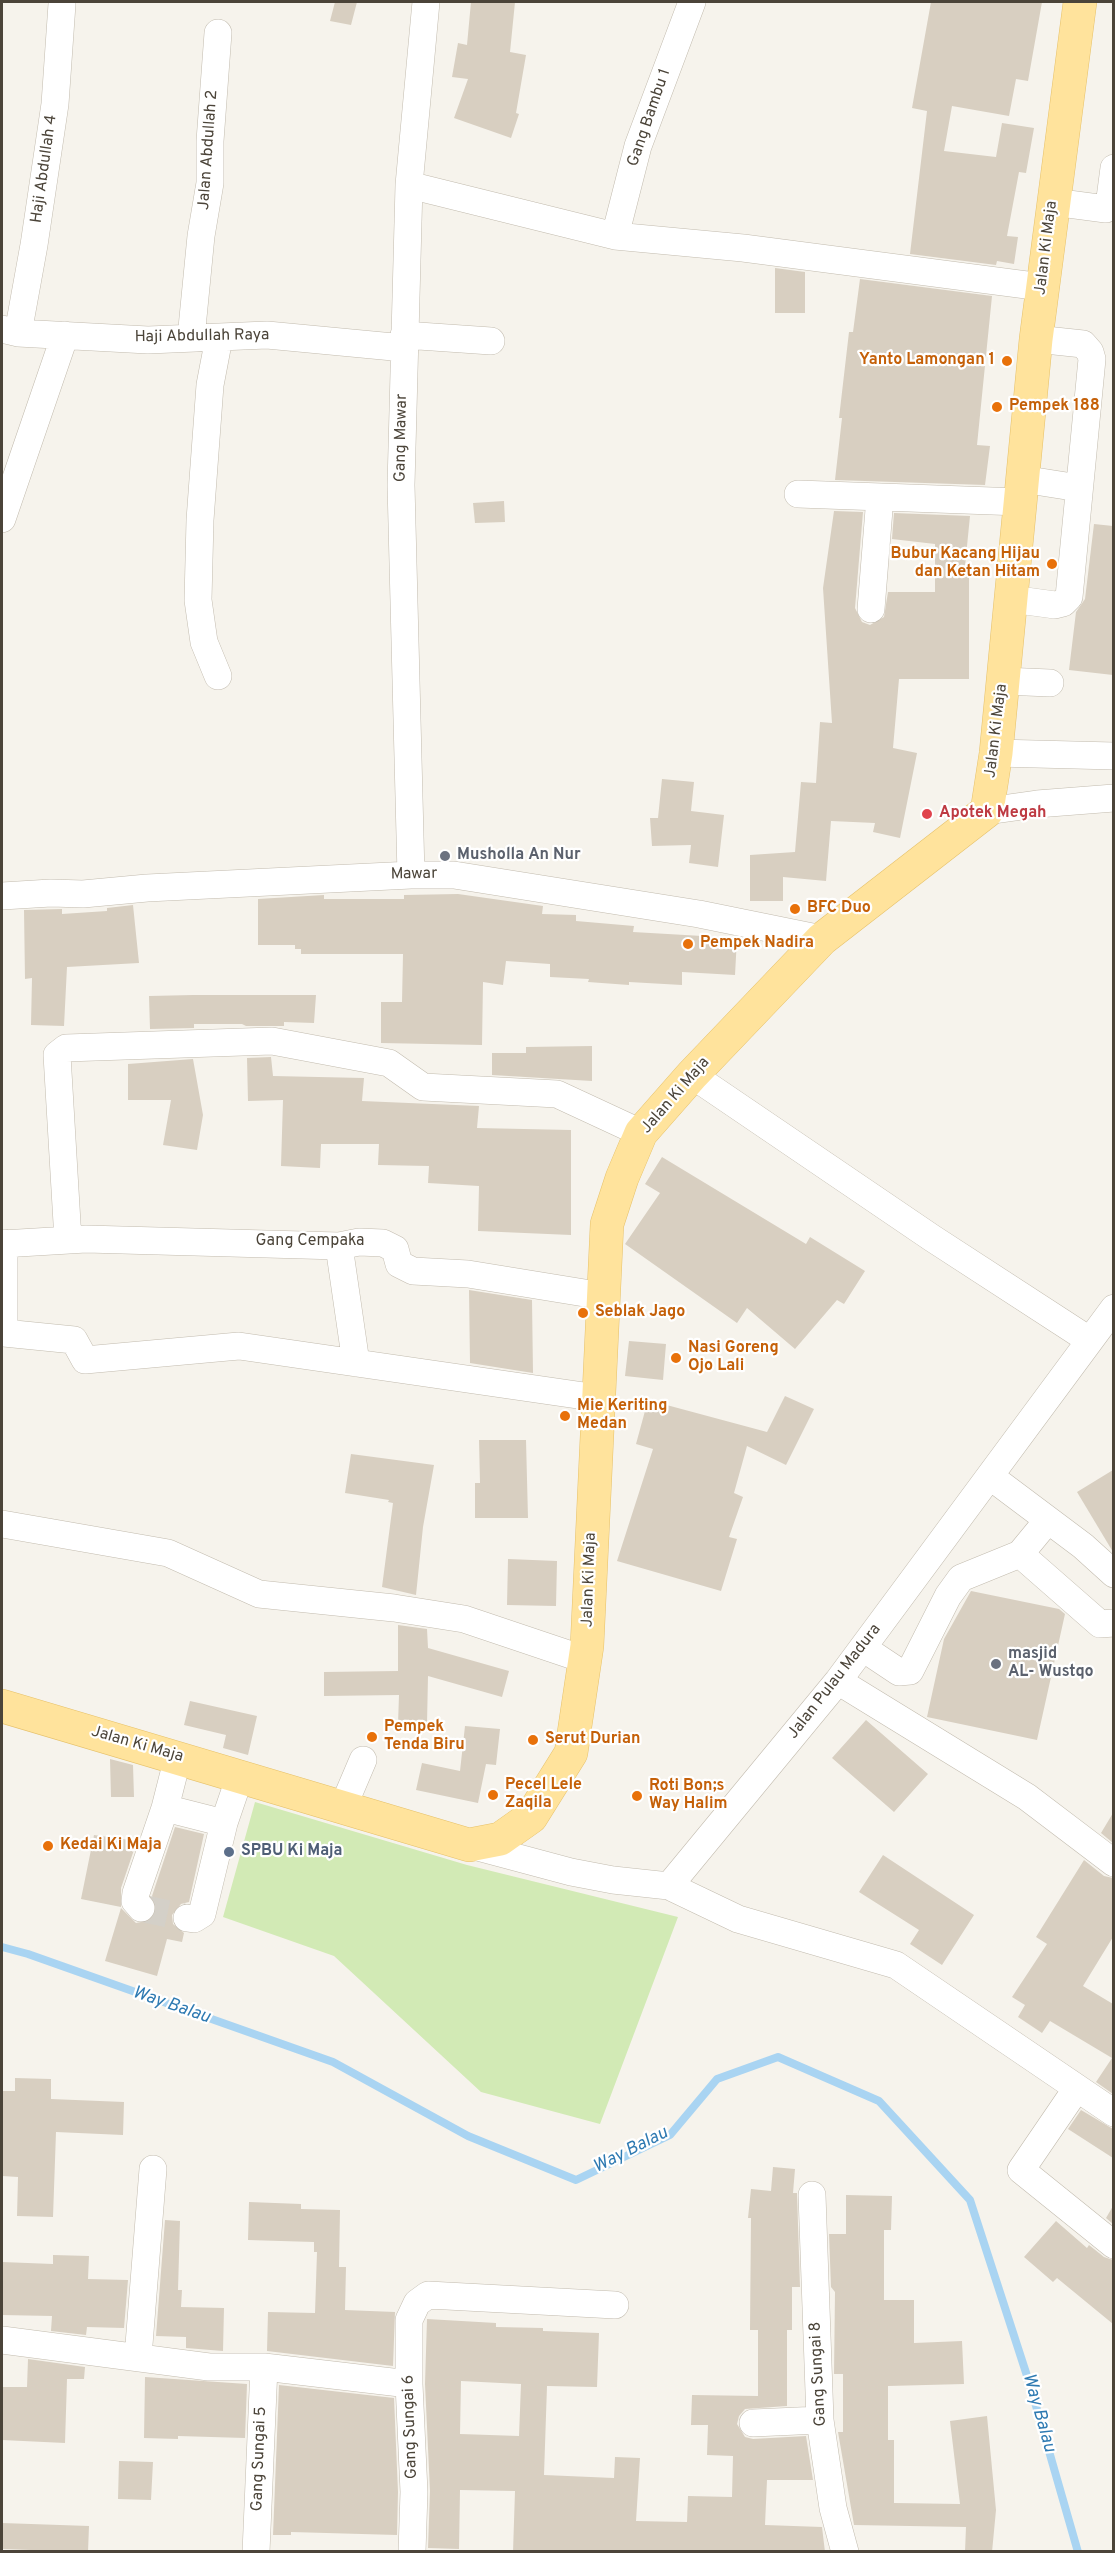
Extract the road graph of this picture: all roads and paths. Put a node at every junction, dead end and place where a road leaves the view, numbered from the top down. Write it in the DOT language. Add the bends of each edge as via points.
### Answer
graph roads {
  1 [pos="426,2"];
  2 [pos="692,2"];
  3 [pos="1080,2"];
  4 [pos="62,4"];
  5 [pos="218,33"];
  6 [pos="1113,168"];
  7 [pos="409,185"];
  8 [pos="1053,202"];
  9 [pos="615,236"];
  10 [pos="1042,287"];
  11 [pos="10,331"];
  12 [pos="65,335"];
  13 [pos="191,338"];
  14 [pos="219,338"];
  15 [pos="1036,339"];
  16 [pos="404,341"];
  17 [pos="491,341"];
  18 [pos="1079,488"];
  19 [pos="1021,490"];
  20 [pos="798,494"];
  21 [pos="880,497"];
  22 [pos="2,519"];
  23 [pos="1011,599"];
  24 [pos="871,609"];
  25 [pos="218,676"];
  26 [pos="1003,681"];
  27 [pos="1050,683"];
  28 [pos="996,753"];
  29 [pos="1113,756"];
  30 [pos="1113,798"];
  31 [pos="987,811"];
  32 [pos="411,874"];
  33 [pos="2,896"];
  34 [pos="822,939"];
  35 [pos="692,1075"];
  36 [pos="641,1133"];
  37 [pos="68,1240"];
  38 [pos="3,1243"];
  39 [pos="339,1246"];
  40 [pos="603,1296"];
  41 [pos="1113,1308"];
  42 [pos="1089,1340"];
  43 [pos="356,1363"];
  44 [pos="598,1398"];
  45 [pos="991,1477"];
  46 [pos="1048,1520"];
  47 [pos="2,1524"];
  48 [pos="1020,1554"];
  49 [pos="1113,1574"];
  50 [pos="1113,1623"];
  51 [pos="863,1648"];
  52 [pos="586,1660"];
  53 [pos="838,1681"];
  54 [pos="2,1706"];
  55 [pos="178,1757"];
  56 [pos="363,1760"];
  57 [pos="240,1776"];
  58 [pos="343,1807"];
  59 [pos="165,1808"];
  60 [pos="224,1823"];
  61 [pos="469,1845"];
  62 [pos="1113,1863"];
  63 [pos="669,1886"];
  64 [pos="141,1908"];
  65 [pos="187,1918"];
  66 [pos="1077,2088"];
  67 [pos="1113,2113"];
  68 [pos="153,2169"];
  69 [pos="812,2195"];
  70 [pos="1113,2245"];
  71 [pos="615,2305"];
  72 [pos="2,2340"];
  73 [pos="138,2357"];
  74 [pos="264,2367"];
  75 [pos="409,2384"];
  76 [pos="820,2420"];
  77 [pos="753,2423"];
  78 [pos="256,2552"];
  79 [pos="412,2552"];
  80 [pos="845,2552"];
  1 -- 7 [label="street, Gang Mawar"];
  2 -- 9 [label="street, Gang Bambu 1" via="638,146"];
  3 -- 8 [label="main road, Jalan Ki Maja"];
  4 -- 11 [label="street, Haji Abdullah 4" via="55,104 34,245"];
  5 -- 13 [label="street, Jalan Abdullah 2" via="210,183"];
  6 -- 8 [label="street" via="1106,209"];
  7 -- 9 [label="street"];
  7 -- 16 [label="street, Gang Mawar"];
  8 -- 10 [label="main road, Jalan Ki Maja"];
  9 -- 10 [label="street" via="743,248"];
  10 -- 15 [label="main road, Jalan Ki Maja"];
  11 -- 12 [label="street, Haji Abdullah Raya"];
  12 -- 13 [label="street, Haji Abdullah Raya" via="148,340"];
  12 -- 22 [label="street"];
  13 -- 14 [label="street, Haji Abdullah Raya"];
  14 -- 16 [label="street, Haji Abdullah Raya" via="267,335"];
  14 -- 25 [label="street" via="210,385 198,600 204,642"];
  15 -- 18 [label="street" via="1083,344 1090,352"];
  15 -- 19 [label="main road, Jalan Ki Maja"];
  16 -- 17 [label="street, Haji Abdullah Raya"];
  16 -- 32 [label="street, Gang Mawar" via="400,485"];
  18 -- 19 [label="street"];
  18 -- 23 [label="street" via="1067,600 1055,605"];
  19 -- 21 [label="street"];
  19 -- 23 [label="main road, Jalan Ki Maja"];
  20 -- 21 [label="street"];
  21 -- 24 [label="street"];
  23 -- 26 [label="main road, Jalan Ki Maja"];
  26 -- 27 [label="street"];
  26 -- 28 [label="main road, Jalan Ki Maja"];
  28 -- 29 [label="street"];
  28 -- 31 [label="main road, Jalan Ki Maja"];
  30 -- 31 [label="street"];
  31 -- 34 [label="main road, Jalan Ki Maja"];
  32 -- 33 [label="street, Mawar"];
  32 -- 34 [label="street, Mawar" via="454,875 596,897"];
  34 -- 35 [label="main road, Jalan Ki Maja"];
  35 -- 36 [label="main road, Jalan Ki Maja"];
  35 -- 42 [label="street"];
  36 -- 37 [label="street" via="557,1094 423,1087 389,1063 272,1041 66,1048 57,1055"];
  36 -- 40 [label="main road, Jalan Ki Maja" via="608,1224"];
  37 -- 38 [label="street, Gang Cempaka"];
  37 -- 39 [label="street, Gang Cempaka"];
  38 -- 43 [label="street" via="4,1333 74,1340 85,1360 239,1346"];
  39 -- 40 [label="street, Gang Cempaka" via="383,1243 395,1249 399,1264 413,1270 468,1274"];
  39 -- 43 [label="street"];
  40 -- 44 [label="main road, Jalan Ki Maja"];
  41 -- 42 [label="street, Jalan Pulau Madura"];
  42 -- 45 [label="street, Jalan Pulau Madura"];
  43 -- 44 [label="street"];
  44 -- 52 [label="main road, Jalan Ki Maja"];
  45 -- 46 [label="street"];
  45 -- 51 [label="street, Jalan Pulau Madura"];
  46 -- 48 [label="street"];
  46 -- 49 [label="street"];
  47 -- 52 [label="street" via="168,1553 259,1594 464,1619"];
  48 -- 50 [label="street" via="1100,1624"];
  48 -- 51 [label="street" via="961,1578 910,1671 899,1672"];
  51 -- 53 [label="street, Jalan Pulau Madura"];
  52 -- 61 [label="main road, Jalan Ki Maja" via="571,1753 531,1817 500,1839"];
  53 -- 62 [label="street" via="1027,1797"];
  53 -- 63 [label="street, Jalan Pulau Madura"];
  54 -- 55 [label="main road, Jalan Ki Maja"];
  55 -- 57 [label="main road, Jalan Ki Maja"];
  55 -- 59 [label="street"];
  56 -- 58 [label="street"];
  57 -- 58 [label="main road, Jalan Ki Maja"];
  57 -- 60 [label="street"];
  58 -- 61 [label="main road, Jalan Ki Maja"];
  59 -- 60 [label="street"];
  59 -- 64 [label="street" via="136,1893 135,1901"];
  60 -- 65 [label="street" via="202,1914"];
  61 -- 63 [label="street" via="571,1872"];
  63 -- 66 [label="street" via="738,1919 896,1965"];
  66 -- 67 [label="street"];
  66 -- 70 [label="street" via="1021,2170"];
  68 -- 73 [label="street"];
  69 -- 76 [label="street, Gang Sungai 8"];
  71 -- 75 [label="street, Gang Sungai 6" via="428,2295 417,2303 409,2320"];
  72 -- 73 [label="street"];
  73 -- 74 [label="street" via="209,2367"];
  74 -- 75 [label="street"];
  74 -- 78 [label="street, Gang Sungai 5"];
  75 -- 79 [label="street, Gang Sungai 6" via="414,2492"];
  76 -- 77 [label="street"];
  76 -- 80 [label="street, Gang Sungai 8" via="833,2508"];
}
